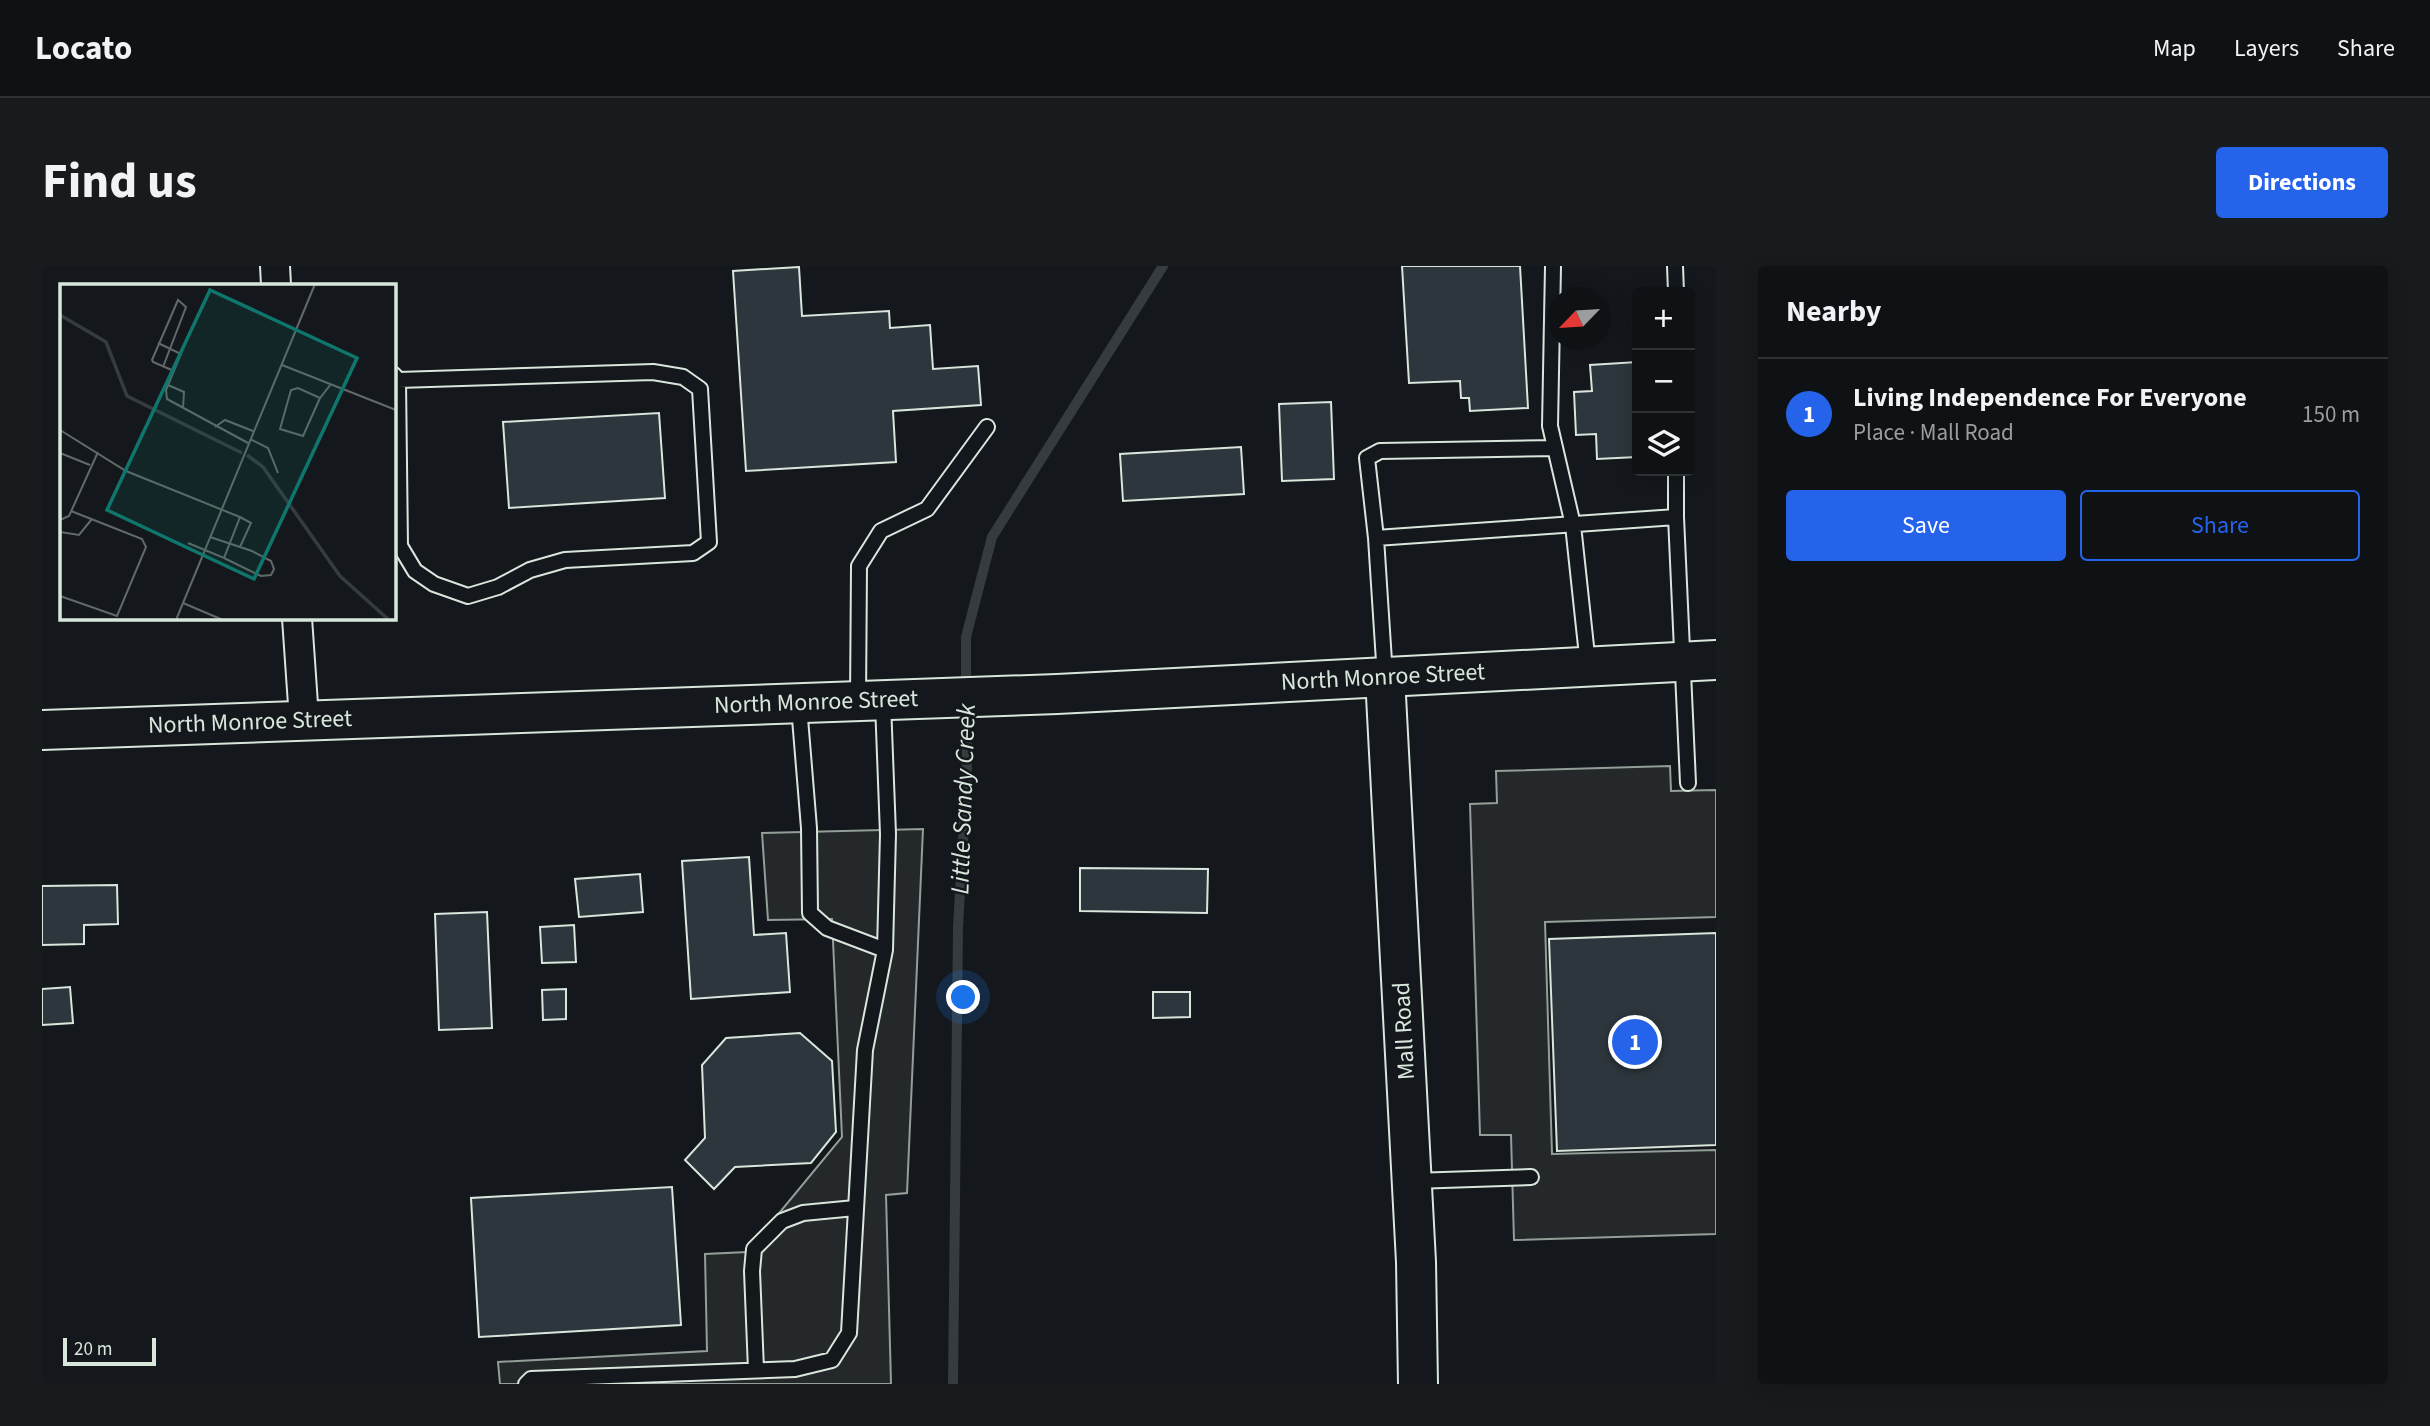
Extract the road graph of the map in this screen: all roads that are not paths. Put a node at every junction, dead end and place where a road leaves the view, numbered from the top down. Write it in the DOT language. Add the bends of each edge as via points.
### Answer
graph roads {
  1 [pos="275,266"];
  2 [pos="1553,266"];
  3 [pos="1675,266"];
  4 [pos="276,284"];
  5 [pos="1675,287"];
  6 [pos="396,378"];
  7 [pos="987,427"];
  8 [pos="1555,448"];
  9 [pos="1676,476"];
  10 [pos="1676,517"];
  11 [pos="1573,525"];
  12 [pos="1376,538"];
  13 [pos="297,620"];
  14 [pos="1699,661"];
  15 [pos="1588,667"];
  16 [pos="1385,677"];
  17 [pos="871,700"];
  18 [pos="799,702"];
  19 [pos="304,719"];
  20 [pos="42,730"];
  21 [pos="1688,783"];
  22 [pos="885,950"];
  23 [pos="1531,1177"];
  24 [pos="1412,1181"];
  25 [pos="855,1208"];
  26 [pos="757,1370"];
  27 [pos="656,1379"];
  28 [pos="526,1384"];
  29 [pos="1418,1384"];
  1 -- 4 [label="street"];
  2 -- 8 [label="lane" via="1550,426"];
  3 -- 5 [label="lane"];
  6 -- 6 [label="lane" via="400,546 415,571 434,584 468,596 565,560 693,553 709,542 700,389 683,377 653,372"];
  7 -- 17 [label="lane" via="927,509 881,531 859,566"];
  8 -- 11 [label="lane"];
  8 -- 12 [label="lane" via="1380,451 1367,458"];
  9 -- 10 [label="lane"];
  10 -- 11 [label="lane"];
  10 -- 14 [label="lane"];
  11 -- 12 [label="lane"];
  11 -- 15 [label="lane"];
  12 -- 16 [label="lane"];
  13 -- 19 [label="street"];
  14 -- 15 [label="main road, North Monroe Street"];
  14 -- 21 [label="lane"];
  15 -- 16 [label="main road, North Monroe Street"];
  16 -- 17 [label="main road, North Monroe Street"];
  16 -- 24 [label="main road, Mall Road"];
  17 -- 18 [label="main road, North Monroe Street"];
  17 -- 22 [label="lane" via="888,834"];
  18 -- 19 [label="main road, North Monroe Street"];
  18 -- 22 [label="lane" via="810,913 827,928"];
  19 -- 20 [label="main road, North Monroe Street"];
  22 -- 25 [label="lane" via="865,1050"];
  23 -- 24 [label="lane"];
  24 -- 29 [label="main road, Mall Road"];
  25 -- 26 [label="lane" via="849,1333 832,1360 795,1369"];
  25 -- 26 [label="lane" via="803,1213 782,1221 754,1250"];
  26 -- 27 [label="lane"];
  27 -- 28 [label="lane" via="531,1379"];
}
